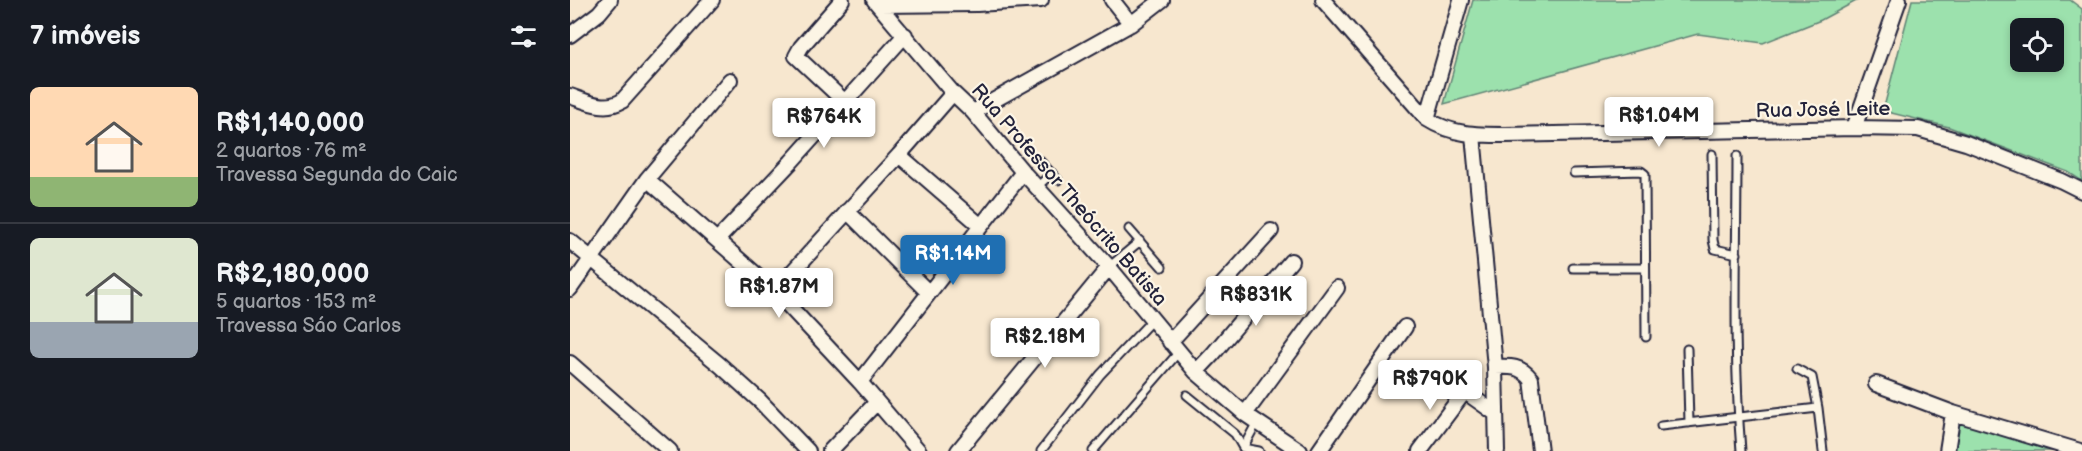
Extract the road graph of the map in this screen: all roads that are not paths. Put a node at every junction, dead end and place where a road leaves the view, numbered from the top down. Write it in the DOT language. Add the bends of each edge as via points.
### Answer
graph roads {
  1 [pos="610,0"];
  2 [pos="712,0"];
  3 [pos="842,0"];
  4 [pos="1041,0"];
  5 [pos="1112,0"];
  6 [pos="1162,0"];
  7 [pos="1323,0"];
  8 [pos="1461,0"];
  9 [pos="1899,0"];
  10 [pos="877,3"];
  11 [pos="1131,24"];
  12 [pos="570,34"];
  13 [pos="905,35"];
  14 [pos="730,80"];
  15 [pos="953,93"];
  16 [pos="570,96"];
  17 [pos="845,102"];
  18 [pos="973,112"];
  19 [pos="1427,119"];
  20 [pos="1854,128"];
  21 [pos="1473,135"];
  22 [pos="1712,154"];
  23 [pos="899,155"];
  24 [pos="1737,156"];
  25 [pos="1039,160"];
  26 [pos="1023,172"];
  27 [pos="1052,173"];
  28 [pos="1574,173"];
  29 [pos="647,179"];
  30 [pos="1058,180"];
  31 [pos="1037,187"];
  32 [pos="2082,191"];
  33 [pos="847,211"];
  34 [pos="981,226"];
  35 [pos="1129,229"];
  36 [pos="1271,231"];
  37 [pos="718,239"];
  38 [pos="570,241"];
  39 [pos="1140,241"];
  40 [pos="1737,254"];
  41 [pos="590,259"];
  42 [pos="1291,261"];
  43 [pos="1108,267"];
  44 [pos="1162,267"];
  45 [pos="1573,268"];
  46 [pos="1645,268"];
  47 [pos="1337,288"];
  48 [pos="570,289"];
  49 [pos="775,291"];
  50 [pos="928,292"];
  51 [pos="1153,319"];
  52 [pos="1405,327"];
  53 [pos="1646,337"];
  54 [pos="1174,347"];
  55 [pos="1687,349"];
  56 [pos="570,363"];
  57 [pos="1495,367"];
  58 [pos="1797,369"];
  59 [pos="1196,372"];
  60 [pos="1447,379"];
  61 [pos="860,382"];
  62 [pos="1876,384"];
  63 [pos="1465,391"];
  64 [pos="1187,395"];
  65 [pos="877,402"];
  66 [pos="1818,408"];
  67 [pos="1495,412"];
  68 [pos="1953,412"];
  69 [pos="1245,414"];
  70 [pos="1738,417"];
  71 [pos="1257,422"];
  72 [pos="1689,423"];
  73 [pos="1661,426"];
  74 [pos="1243,448"];
  75 [pos="670,451"];
  76 [pos="808,451"];
  77 [pos="830,451"];
  78 [pos="919,451"];
  79 [pos="958,451"];
  80 [pos="1041,451"];
  81 [pos="1093,451"];
  82 [pos="1259,451"];
  83 [pos="1300,451"];
  84 [pos="1319,451"];
  85 [pos="1420,451"];
  86 [pos="1497,451"];
  87 [pos="1540,451"];
  88 [pos="1741,451"];
  89 [pos="1823,451"];
  90 [pos="1947,451"];
  91 [pos="2080,451"];
  1 -- 12 [label="street"];
  2 -- 16 [label="street" via="622,101 600,106"];
  3 -- 17 [label="street" via="796,56"];
  4 -- 10 [label="street"];
  5 -- 11 [label="street"];
  6 -- 11 [label="street"];
  7 -- 19 [label="street, Rua José Leite"];
  8 -- 19 [label="street"];
  9 -- 20 [label="street"];
  10 -- 13 [label="street, Rua Professor Theócrito Batista"];
  11 -- 18 [label="street"];
  13 -- 15 [label="street, Rua Professor Theócrito Batista"];
  13 -- 17 [label="street"];
  14 -- 29 [label="street"];
  15 -- 18 [label="street, Rua Professor Theócrito Batista"];
  15 -- 23 [label="street"];
  17 -- 37 [label="street"];
  18 -- 26 [label="street, Rua Professor Theócrito Batista"];
  19 -- 21 [label="street, Rua José Leite" via="1447,130"];
  20 -- 21 [label="street, Rua José Leite"];
  20 -- 32 [label="street, Rua José Leite" via="1931,132"];
  21 -- 57 [label="street"];
  22 -- 40 [label="lane" via="1713,240 1716,249"];
  23 -- 33 [label="street"];
  23 -- 34 [label="street"];
  24 -- 40 [label="lane"];
  25 -- 27 [label="lane"];
  26 -- 31 [label="street, Rua Professor Theócrito Batista"];
  26 -- 34 [label="street"];
  27 -- 30 [label="lane"];
  27 -- 31 [label="lane"];
  28 -- 46 [label="lane" via="1645,174"];
  29 -- 37 [label="street"];
  29 -- 41 [label="street"];
  31 -- 43 [label="street, Rua Professor Theócrito Batista"];
  33 -- 49 [label="street"];
  33 -- 50 [label="street"];
  34 -- 50 [label="street"];
  35 -- 39 [label="lane"];
  36 -- 54 [label="street"];
  37 -- 49 [label="street"];
  38 -- 41 [label="street"];
  39 -- 43 [label="lane"];
  39 -- 44 [label="lane"];
  40 -- 70 [label="lane"];
  41 -- 48 [label="street"];
  41 -- 76 [label="street" via="760,401"];
  42 -- 59 [label="street"];
  43 -- 51 [label="street, Rua Professor Theócrito Batista"];
  43 -- 79 [label="street"];
  45 -- 46 [label="lane"];
  46 -- 53 [label="lane"];
  47 -- 69 [label="street"];
  49 -- 61 [label="street"];
  50 -- 61 [label="street"];
  51 -- 54 [label="street, Rua Professor Theócrito Batista"];
  51 -- 80 [label="lane" via="1100,375"];
  52 -- 84 [label="street"];
  54 -- 59 [label="street, Rua Professor Theócrito Batista"];
  54 -- 81 [label="lane"];
  55 -- 72 [label="lane"];
  56 -- 75 [label="street"];
  57 -- 67 [label="street"];
  57 -- 87 [label="street" via="1525,370 1532,379"];
  58 -- 66 [label="lane" via="1812,377"];
  59 -- 69 [label="street, Rua Professor Theócrito Batista"];
  60 -- 63 [label="street"];
  61 -- 65 [label="street"];
  62 -- 68 [label="street"];
  63 -- 67 [label="street"];
  63 -- 85 [label="street"];
  64 -- 74 [label="lane" via="1235,434"];
  65 -- 77 [label="street"];
  65 -- 78 [label="street"];
  66 -- 70 [label="lane"];
  66 -- 89 [label="lane"];
  67 -- 86 [label="street"];
  68 -- 90 [label="street"];
  68 -- 91 [label="street"];
  69 -- 71 [label="street, Rua Professor Theócrito Batista"];
  70 -- 72 [label="lane"];
  70 -- 88 [label="lane"];
  71 -- 74 [label="lane"];
  71 -- 83 [label="street, Rua Professor Theócrito Batista"];
  72 -- 73 [label="lane"];
  74 -- 82 [label="lane"];
}
